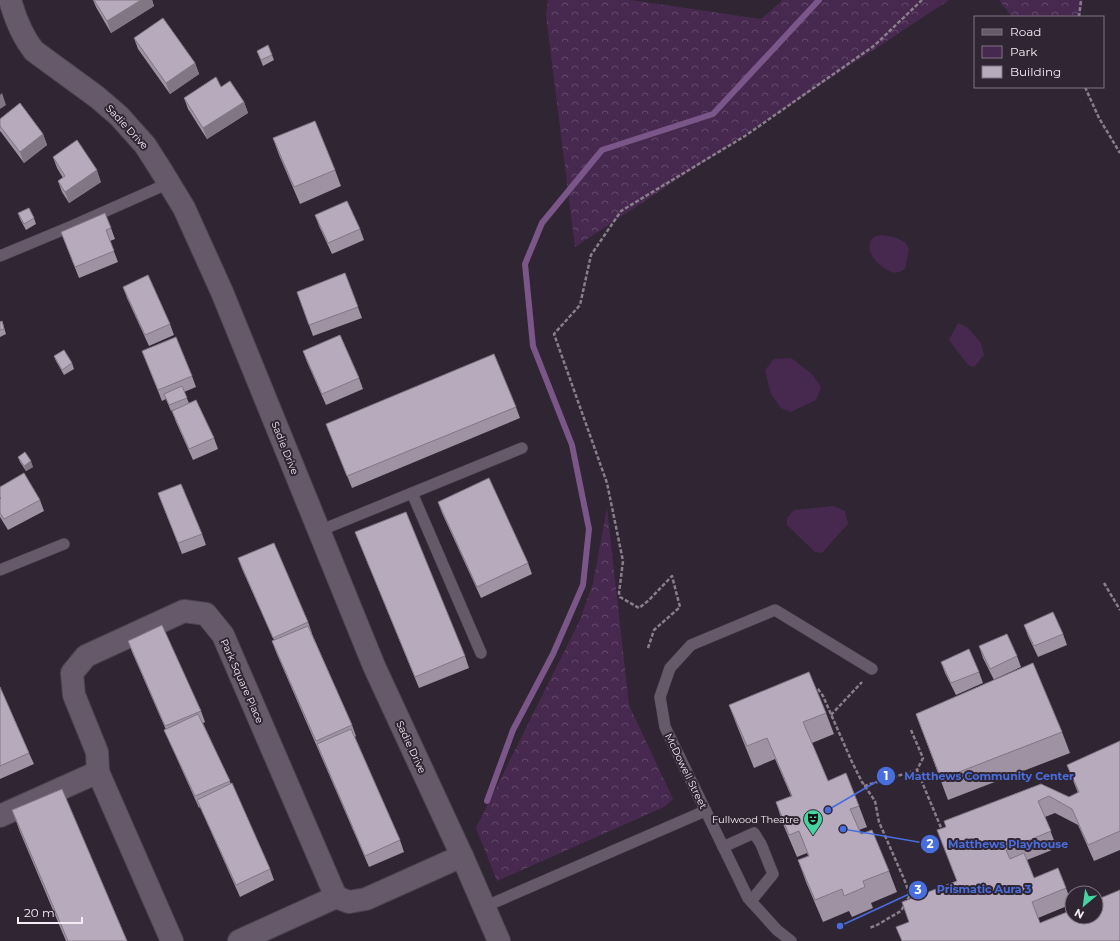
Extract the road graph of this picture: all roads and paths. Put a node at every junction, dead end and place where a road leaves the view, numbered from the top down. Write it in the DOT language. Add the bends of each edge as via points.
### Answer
graph roads {
  1 [pos="10,0"];
  2 [pos="922,0"];
  3 [pos="1081,0"];
  4 [pos="1080,16"];
  5 [pos="1085,88"];
  6 [pos="1120,154"];
  7 [pos="169,183"];
  8 [pos="0,256"];
  9 [pos="522,448"];
  10 [pos="412,493"];
  11 [pos="319,531"];
  12 [pos="64,544"];
  13 [pos="0,570"];
  14 [pos="1104,583"];
  15 [pos="1120,610"];
  16 [pos="648,648"];
  17 [pos="481,652"];
  18 [pos="872,669"];
  19 [pos="862,682"];
  20 [pos="809,688"];
  21 [pos="832,715"];
  22 [pos="911,730"];
  23 [pos="918,770"];
  24 [pos="98,772"];
  25 [pos="864,786"];
  26 [pos="705,810"];
  27 [pos="0,816"];
  28 [pos="943,833"];
  29 [pos="723,847"];
  30 [pos="462,856"];
  31 [pos="336,897"];
  32 [pos="751,901"];
  33 [pos="484,907"];
  34 [pos="869,928"];
  35 [pos="172,941"];
  36 [pos="239,941"];
  37 [pos="499,941"];
  38 [pos="791,941"];
  1 -- 7 [label="street, Sadie Drive" via="28,44 98,96 119,116 145,145"];
  2 -- 16 [label="path" via="869,50 745,136 621,211 591,255 580,305 554,334 607,483 623,561 620,597 639,608 672,576 680,607 654,630"];
  3 -- 4 [label="path"];
  5 -- 6 [label="path"];
  7 -- 8 [label="lane"];
  7 -- 11 [label="street, Sadie Drive" via="184,208 222,292"];
  9 -- 10 [label="lane"];
  10 -- 11 [label="lane"];
  10 -- 17 [label="lane"];
  11 -- 30 [label="street, Sadie Drive" via="374,666"];
  12 -- 13 [label="lane"];
  14 -- 15 [label="path"];
  18 -- 26 [label="lane, McDowell Street" via="775,610 690,645 670,668 660,697 665,727"];
  19 -- 21 [label="path"];
  20 -- 21 [label="path" via="818,689"];
  21 -- 25 [label="path"];
  22 -- 23 [label="path" via="923,758"];
  23 -- 25 [label="path"];
  23 -- 28 [label="path"];
  24 -- 27 [label="street"];
  24 -- 31 [label="street, Park Square Place" via="97,752 74,695 72,673 86,656 184,611 206,614 222,635"];
  24 -- 35 [label="street, Park Square Place"];
  25 -- 34 [label="path" via="875,801 879,822 910,896 901,911"];
  26 -- 29 [label="lane, McDowell Street"];
  26 -- 33 [label="lane"];
  29 -- 32 [label="lane, McDowell Street"];
  29 -- 32 [label="lane" via="754,833 761,844 773,874"];
  30 -- 31 [label="street" via="366,899 349,902"];
  30 -- 33 [label="street, Sadie Drive"];
  31 -- 36 [label="street"];
  32 -- 38 [label="lane, McDowell Street" via="777,930"];
  33 -- 37 [label="street, Sadie Drive"];
}
